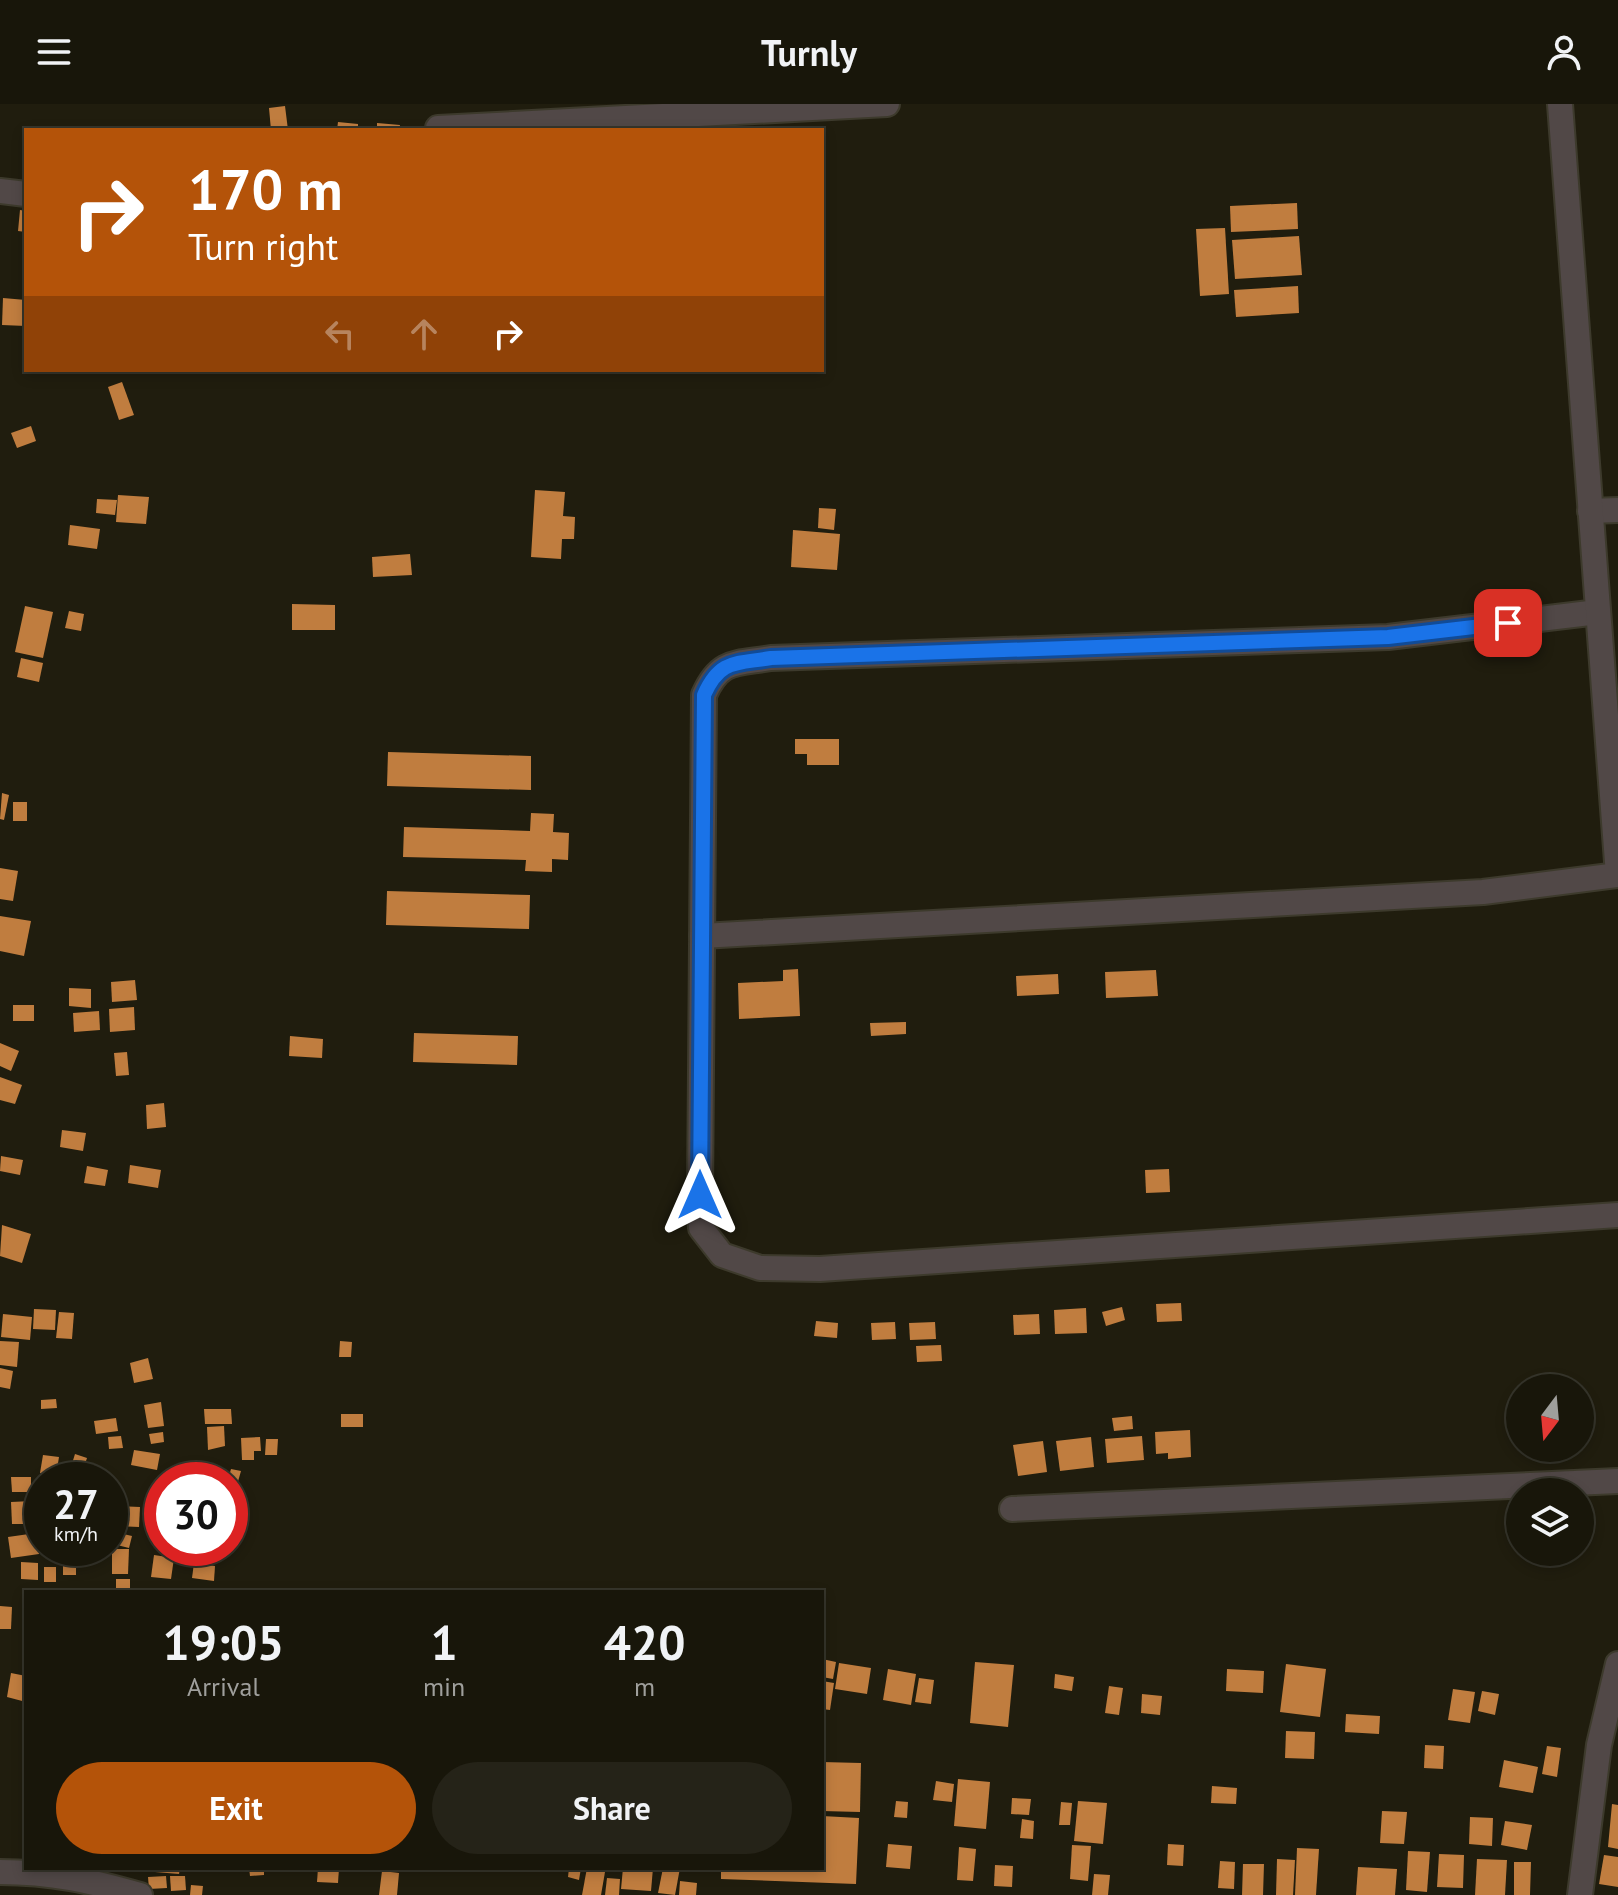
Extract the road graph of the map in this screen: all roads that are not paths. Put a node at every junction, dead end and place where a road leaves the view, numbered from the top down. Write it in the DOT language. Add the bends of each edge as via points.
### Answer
graph roads {
  1 [pos="887,104"];
  2 [pos="1560,104"];
  3 [pos="438,121"];
  4 [pos="0,191"];
  5 [pos="24,194"];
  6 [pos="1618,510"];
  7 [pos="1590,511"];
  8 [pos="1598,612"];
  9 [pos="702,936"];
  10 [pos="1618,1215"];
  11 [pos="1618,1481"];
  12 [pos="1012,1509"];
  13 [pos="1618,1664"];
  14 [pos="0,1872"];
  15 [pos="140,1895"];
  16 [pos="1580,1895"];
  1 -- 3 [label="street"];
  2 -- 7 [label="street"];
  4 -- 5 [label="street"];
  6 -- 7 [label="street"];
  7 -- 8 [label="street"];
  8 -- 9 [label="street" via="1388,637 771,658 732,665 713,674 704,695"];
  8 -- 9 [label="street" via="1618,875 1483,892"];
  9 -- 10 [label="street" via="701,1228 722,1255 760,1268 820,1269"];
  11 -- 12 [label="street"];
  13 -- 16 [label="street" via="1599,1745"];
  14 -- 15 [label="street" via="77,1877"];
}
